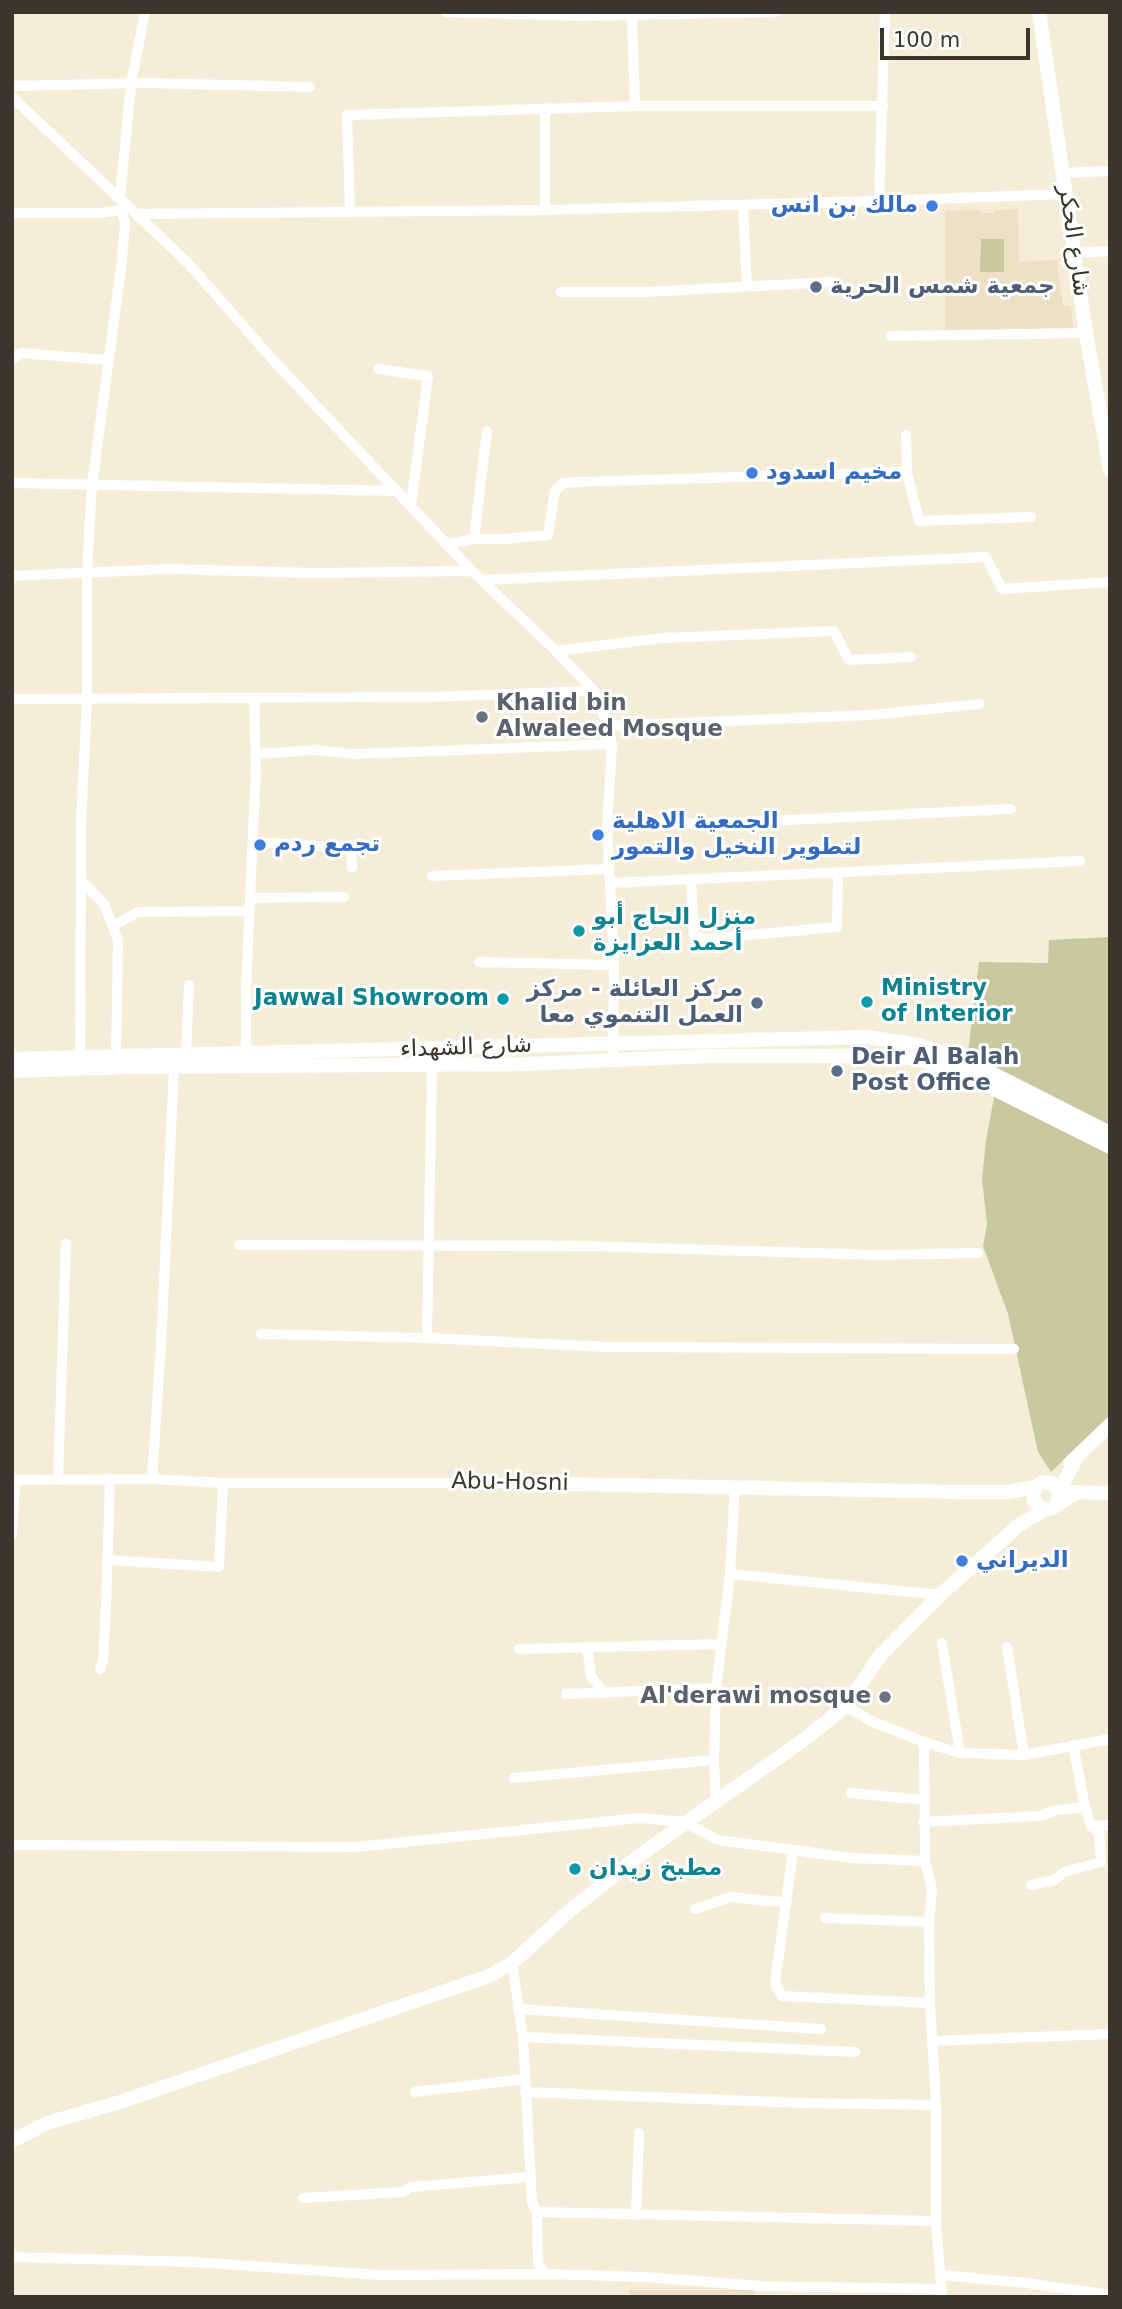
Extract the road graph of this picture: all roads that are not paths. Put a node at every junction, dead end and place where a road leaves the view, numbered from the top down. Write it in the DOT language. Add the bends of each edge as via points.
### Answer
graph roads {
  1 [pos="145,12"];
  2 [pos="446,12"];
  3 [pos="775,12"];
  4 [pos="885,12"];
  5 [pos="1038,12"];
  6 [pos="582,14"];
  7 [pos="632,15"];
  8 [pos="131,84"];
  9 [pos="12,86"];
  10 [pos="310,87"];
  11 [pos="12,97"];
  12 [pos="635,106"];
  13 [pos="883,106"];
  14 [pos="545,108"];
  15 [pos="1110,171"];
  16 [pos="1063,173"];
  17 [pos="1065,194"];
  18 [pos="879,201"];
  19 [pos="123,205"];
  20 [pos="743,205"];
  21 [pos="545,211"];
  22 [pos="350,212"];
  23 [pos="12,213"];
  24 [pos="138,214"];
  25 [pos="1110,251"];
  26 [pos="1076,253"];
  27 [pos="832,282"];
  28 [pos="747,286"];
  29 [pos="561,292"];
  30 [pos="1086,333"];
  31 [pos="891,336"];
  32 [pos="12,359"];
  33 [pos="108,360"];
  34 [pos="378,369"];
  35 [pos="487,431"];
  36 [pos="906,435"];
  37 [pos="1110,470"];
  38 [pos="907,472"];
  39 [pos="12,483"];
  40 [pos="92,485"];
  41 [pos="398,491"];
  42 [pos="411,505"];
  43 [pos="1031,517"];
  44 [pos="474,539"];
  45 [pos="447,544"];
  46 [pos="472,571"];
  47 [pos="88,572"];
  48 [pos="12,576"];
  49 [pos="482,580"];
  50 [pos="1110,582"];
  51 [pos="556,651"];
  52 [pos="911,657"];
  53 [pos="594,691"];
  54 [pos="12,699"];
  55 [pos="88,699"];
  56 [pos="254,699"];
  57 [pos="979,704"];
  58 [pos="608,726"];
  59 [pos="612,744"];
  60 [pos="256,754"];
  61 [pos="1011,809"];
  62 [pos="607,826"];
  63 [pos="253,842"];
  64 [pos="1080,860"];
  65 [pos="352,867"];
  66 [pos="607,869"];
  67 [pos="838,873"];
  68 [pos="432,876"];
  69 [pos="81,880"];
  70 [pos="691,880"];
  71 [pos="610,883"];
  72 [pos="344,897"];
  73 [pos="251,898"];
  74 [pos="250,911"];
  75 [pos="113,926"];
  76 [pos="479,962"];
  77 [pos="614,965"];
  78 [pos="189,985"];
  79 [pos="613,1042"];
  80 [pos="187,1055"];
  81 [pos="116,1056"];
  82 [pos="12,1059"];
  83 [pos="246,1060"];
  84 [pos="613,1060"];
  85 [pos="80,1063"];
  86 [pos="432,1064"];
  87 [pos="174,1068"];
  88 [pos="12,1072"];
  89 [pos="1110,1133"];
  90 [pos="1110,1146"];
  91 [pos="66,1244"];
  92 [pos="239,1245"];
  93 [pos="428,1245"];
  94 [pos="978,1253"];
  95 [pos="261,1334"];
  96 [pos="427,1338"];
  97 [pos="1014,1349"];
  98 [pos="1110,1425"];
  99 [pos="1076,1459"];
  100 [pos="58,1479"];
  101 [pos="110,1479"];
  102 [pos="152,1479"];
  103 [pos="14,1480"];
  104 [pos="223,1483"];
  105 [pos="516,1483"];
  106 [pos="735,1486"];
  107 [pos="1038,1490"];
  108 [pos="1110,1493"];
  109 [pos="1054,1502"];
  110 [pos="1018,1526"];
  111 [pos="12,1534"];
  112 [pos="108,1560"];
  113 [pos="730,1574"];
  114 [pos="940,1595"];
  115 [pos="942,1643"];
  116 [pos="722,1644"];
  117 [pos="587,1647"];
  118 [pos="1007,1647"];
  119 [pos="519,1649"];
  120 [pos="100,1669"];
  121 [pos="716,1688"];
  122 [pos="604,1693"];
  123 [pos="566,1694"];
  124 [pos="846,1706"];
  125 [pos="1110,1739"];
  126 [pos="923,1742"];
  127 [pos="1073,1745"];
  128 [pos="960,1753"];
  129 [pos="1024,1755"];
  130 [pos="714,1760"];
  131 [pos="514,1778"];
  132 [pos="851,1793"];
  133 [pos="923,1800"];
  134 [pos="716,1802"];
  135 [pos="1085,1807"];
  136 [pos="684,1822"];
  137 [pos="923,1822"];
  138 [pos="1110,1825"];
  139 [pos="1091,1826"];
  140 [pos="12,1845"];
  141 [pos="793,1851"];
  142 [pos="925,1861"];
  143 [pos="1031,1885"];
  144 [pos="787,1903"];
  145 [pos="695,1909"];
  146 [pos="825,1918"];
  147 [pos="929,1922"];
  148 [pos="512,1963"];
  149 [pos="930,2003"];
  150 [pos="518,2009"];
  151 [pos="821,2029"];
  152 [pos="1110,2034"];
  153 [pos="523,2037"];
  154 [pos="933,2040"];
  155 [pos="855,2052"];
  156 [pos="524,2079"];
  157 [pos="415,2092"];
  158 [pos="525,2092"];
  159 [pos="936,2105"];
  160 [pos="639,2133"];
  161 [pos="12,2141"];
  162 [pos="530,2177"];
  163 [pos="303,2198"];
  164 [pos="537,2213"];
  165 [pos="636,2216"];
  166 [pos="936,2221"];
  167 [pos="12,2258"];
  168 [pos="544,2274"];
  169 [pos="940,2275"];
  170 [pos="942,2293"];
  171 [pos="1110,2295"];
  1 -- 8 [label="street"];
  2 -- 6 [label="street"];
  3 -- 7 [label="street"];
  4 -- 13 [label="street"];
  5 -- 16 [label="street, شارع الحكر"];
  6 -- 7 [label="street"];
  7 -- 12 [label="street"];
  8 -- 9 [label="street"];
  8 -- 10 [label="street"];
  8 -- 19 [label="street"];
  11 -- 19 [label="street"];
  12 -- 13 [label="street"];
  12 -- 14 [label="street"];
  13 -- 18 [label="street"];
  14 -- 21 [label="street"];
  14 -- 22 [label="street" via="347,115"];
  15 -- 16 [label="street"];
  16 -- 17 [label="street, شارع الحكر"];
  17 -- 18 [label="street"];
  17 -- 26 [label="street, شارع الحكر"];
  18 -- 20 [label="street"];
  19 -- 23 [label="street"];
  19 -- 24 [label="street"];
  19 -- 33 [label="street" via="122,260"];
  20 -- 21 [label="street"];
  20 -- 28 [label="street"];
  21 -- 22 [label="street"];
  22 -- 24 [label="street"];
  24 -- 41 [label="street"];
  25 -- 26 [label="street"];
  26 -- 30 [label="street, شارع الحكر"];
  27 -- 28 [label="street"];
  28 -- 29 [label="street"];
  30 -- 31 [label="street"];
  30 -- 37 [label="street, شارع الحكر"];
  32 -- 33 [label="street" via="21,353"];
  33 -- 40 [label="street"];
  34 -- 42 [label="street" via="428,376"];
  35 -- 44 [label="street"];
  36 -- 38 [label="street"];
  38 -- 43 [label="street" via="919,520"];
  38 -- 44 [label="street" via="563,483 555,491 548,534"];
  39 -- 40 [label="street"];
  40 -- 41 [label="street"];
  40 -- 47 [label="street"];
  41 -- 42 [label="street"];
  42 -- 45 [label="street"];
  44 -- 45 [label="street"];
  45 -- 46 [label="street"];
  46 -- 47 [label="street"];
  46 -- 49 [label="street"];
  47 -- 48 [label="street"];
  47 -- 55 [label="street"];
  49 -- 50 [label="street" via="986,557 1002,589"];
  49 -- 51 [label="street"];
  51 -- 52 [label="street" via="663,638 834,631 849,660"];
  51 -- 53 [label="street"];
  53 -- 56 [label="street"];
  53 -- 58 [label="street"];
  54 -- 55 [label="street"];
  55 -- 56 [label="street"];
  55 -- 69 [label="street"];
  56 -- 60 [label="street"];
  57 -- 58 [label="street" via="870,715"];
  58 -- 59 [label="street"];
  59 -- 60 [label="street"];
  59 -- 62 [label="street"];
  60 -- 63 [label="street"];
  61 -- 62 [label="street"];
  62 -- 66 [label="street"];
  63 -- 65 [label="street" via="351,848"];
  63 -- 73 [label="street"];
  64 -- 67 [label="street"];
  66 -- 68 [label="street"];
  66 -- 71 [label="street"];
  67 -- 70 [label="street"];
  67 -- 70 [label="street" via="837,927 705,939 694,936"];
  69 -- 75 [label="street" via="104,904"];
  69 -- 85 [label="street"];
  70 -- 71 [label="street"];
  71 -- 77 [label="street"];
  72 -- 73 [label="street"];
  73 -- 74 [label="street"];
  74 -- 75 [label="street" via="138,912"];
  74 -- 83 [label="street"];
  75 -- 81 [label="street" via="118,940"];
  76 -- 77 [label="street"];
  77 -- 79 [label="street"];
  78 -- 80 [label="street"];
  79 -- 83 [label="street, شارع الشهداء"];
  79 -- 84 [label="street"];
  79 -- 89 [label="street, شارع الشهداء" via="868,1037 918,1045 964,1059"];
  80 -- 81 [label="street, شارع الشهداء"];
  80 -- 83 [label="street, شارع الشهداء"];
  81 -- 85 [label="street, شارع الشهداء"];
  82 -- 85 [label="street, شارع الشهداء"];
  83 -- 86 [label="street, شارع الشهداء"];
  83 -- 87 [label="street, شارع الشهداء"];
  84 -- 86 [label="street, شارع الشهداء"];
  84 -- 90 [label="street, شارع الشهداء" via="918,1059 962,1073"];
  85 -- 87 [label="street, شارع الشهداء"];
  85 -- 88 [label="street, شارع الشهداء"];
  86 -- 93 [label="street"];
  87 -- 102 [label="street"];
  91 -- 100 [label="street"];
  92 -- 93 [label="street"];
  93 -- 94 [label="street"];
  93 -- 96 [label="street"];
  95 -- 96 [label="street"];
  96 -- 97 [label="street" via="608,1347"];
  98 -- 99 [label="street"];
  99 -- 107 [label="street"];
  99 -- 109 [label="street"];
  100 -- 101 [label="street, Abu-Hosni"];
  100 -- 103 [label="street, Abu-Hosni"];
  101 -- 102 [label="street, Abu-Hosni"];
  101 -- 112 [label="street"];
  102 -- 104 [label="street, Abu-Hosni"];
  103 -- 111 [label="street"];
  104 -- 105 [label="street, Abu-Hosni"];
  104 -- 112 [label="street" via="219,1567"];
  105 -- 106 [label="street, Abu-Hosni"];
  106 -- 107 [label="street, Abu-Hosni"];
  106 -- 113 [label="street"];
  107 -- 109 [label="street" via="1038,1507"];
  107 -- 109 [label="street" via="1056,1486"];
  107 -- 110 [label="street"];
  108 -- 109 [label="street" via="1077,1492"];
  109 -- 110 [label="street"];
  110 -- 114 [label="street"];
  112 -- 120 [label="street"];
  113 -- 114 [label="street"];
  113 -- 116 [label="street"];
  114 -- 124 [label="street" via="878,1657"];
  115 -- 128 [label="street"];
  116 -- 117 [label="street"];
  116 -- 121 [label="street"];
  117 -- 119 [label="street"];
  117 -- 122 [label="street" via="592,1676"];
  118 -- 129 [label="street"];
  121 -- 122 [label="street"];
  121 -- 130 [label="street"];
  122 -- 123 [label="street"];
  124 -- 126 [label="street"];
  124 -- 134 [label="street"];
  125 -- 127 [label="street"];
  126 -- 128 [label="street"];
  126 -- 133 [label="street"];
  127 -- 129 [label="street"];
  127 -- 135 [label="street"];
  128 -- 129 [label="street"];
  130 -- 131 [label="street"];
  130 -- 134 [label="street"];
  132 -- 133 [label="street"];
  133 -- 137 [label="street"];
  134 -- 136 [label="street"];
  135 -- 137 [label="street" via="1040,1816"];
  135 -- 139 [label="street"];
  136 -- 140 [label="street" via="640,1818 356,1847"];
  136 -- 141 [label="street" via="718,1840"];
  136 -- 148 [label="street" via="568,1912"];
  137 -- 142 [label="street"];
  138 -- 139 [label="street"];
  139 -- 143 [label="street" via="1099,1832 1101,1862"];
  141 -- 142 [label="street"];
  141 -- 144 [label="street"];
  142 -- 147 [label="street" via="932,1889"];
  144 -- 145 [label="street" via="731,1897"];
  144 -- 149 [label="street" via="775,1984 782,1996"];
  146 -- 147 [label="street"];
  147 -- 149 [label="street"];
  148 -- 150 [label="street"];
  148 -- 161 [label="street" via="476,1980 47,2123"];
  149 -- 154 [label="street"];
  150 -- 151 [label="street"];
  150 -- 153 [label="street"];
  152 -- 154 [label="street"];
  153 -- 155 [label="street"];
  153 -- 156 [label="street"];
  154 -- 159 [label="street"];
  156 -- 157 [label="street"];
  156 -- 158 [label="street"];
  158 -- 159 [label="street"];
  158 -- 162 [label="street"];
  159 -- 166 [label="street"];
  160 -- 165 [label="street"];
  162 -- 163 [label="street"];
  162 -- 164 [label="street"];
  164 -- 165 [label="street"];
  164 -- 168 [label="street" via="538,2263"];
  165 -- 166 [label="street"];
  166 -- 169 [label="street"];
  167 -- 168 [label="street" via="194,2262 379,2275"];
  168 -- 170 [label="street"];
  169 -- 170 [label="street"];
  169 -- 171 [label="street"];
}
